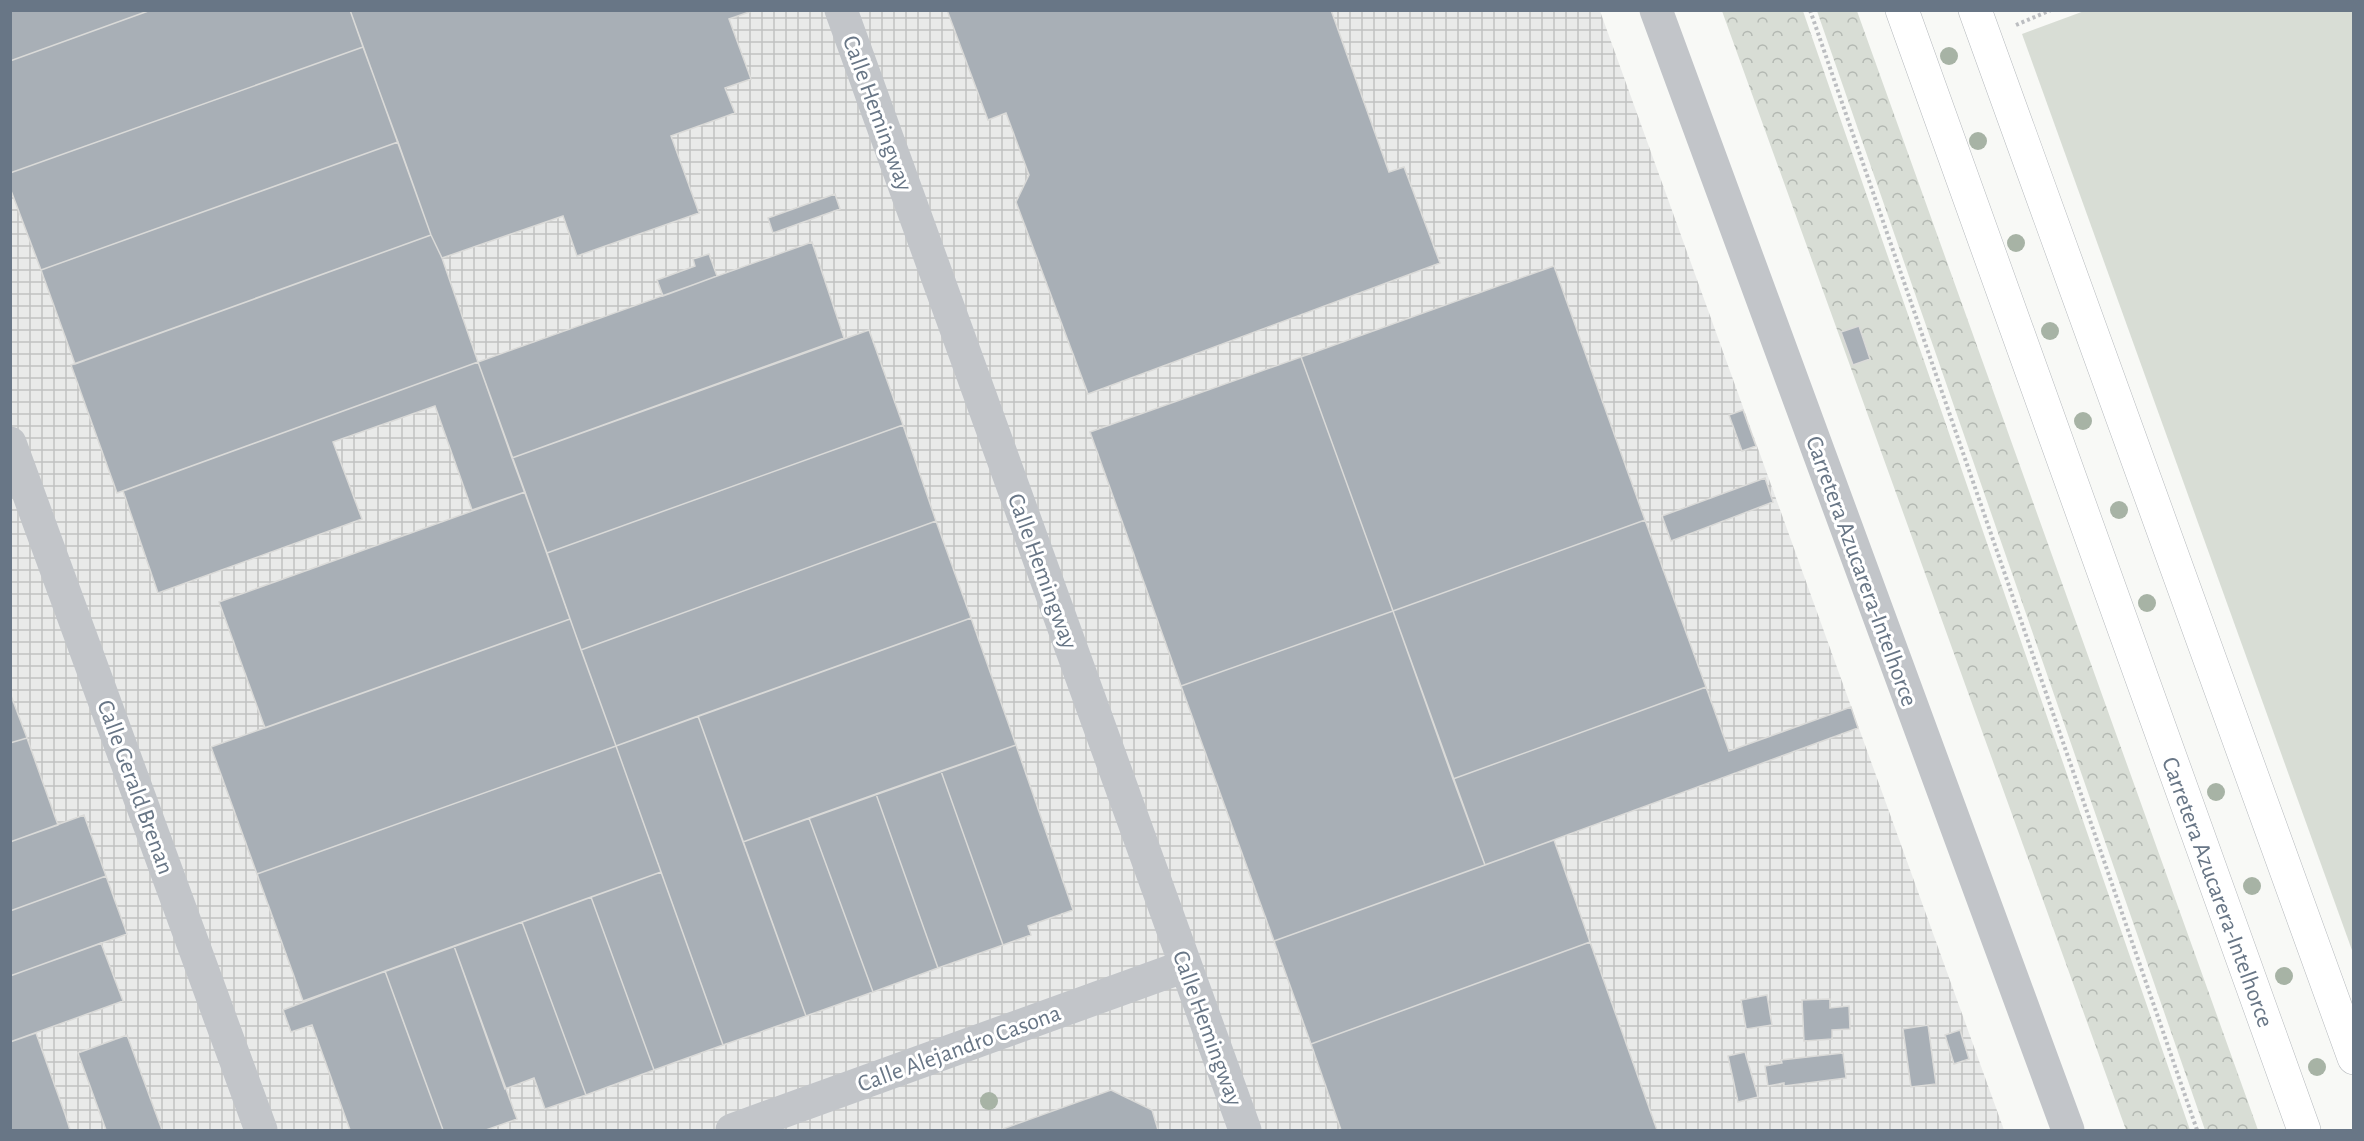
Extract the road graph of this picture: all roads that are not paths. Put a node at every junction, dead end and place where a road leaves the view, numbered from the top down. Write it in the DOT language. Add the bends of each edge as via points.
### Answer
graph roads {
  1 [pos="841,10"];
  2 [pos="1656,10"];
  3 [pos="1902,10"];
  4 [pos="1975,10"];
  5 [pos="10,443"];
  6 [pos="1185,966"];
  7 [pos="2354,1058"];
  8 [pos="261,1131"];
  9 [pos="732,1131"];
  10 [pos="1245,1131"];
  11 [pos="2068,1131"];
  12 [pos="2304,1131"];
  1 -- 6 [label="street, Calle Hemingway"];
  2 -- 11 [label="street, Carretera Azucarera-Intelhorce"];
  3 -- 12 [label="main road, Carretera Azucarera-Intelhorce"];
  4 -- 7 [label="main road"];
  5 -- 8 [label="street, Calle Gerald Brenan"];
  6 -- 9 [label="street, Calle Alejandro Casona"];
  6 -- 10 [label="street, Calle Hemingway"];
}
